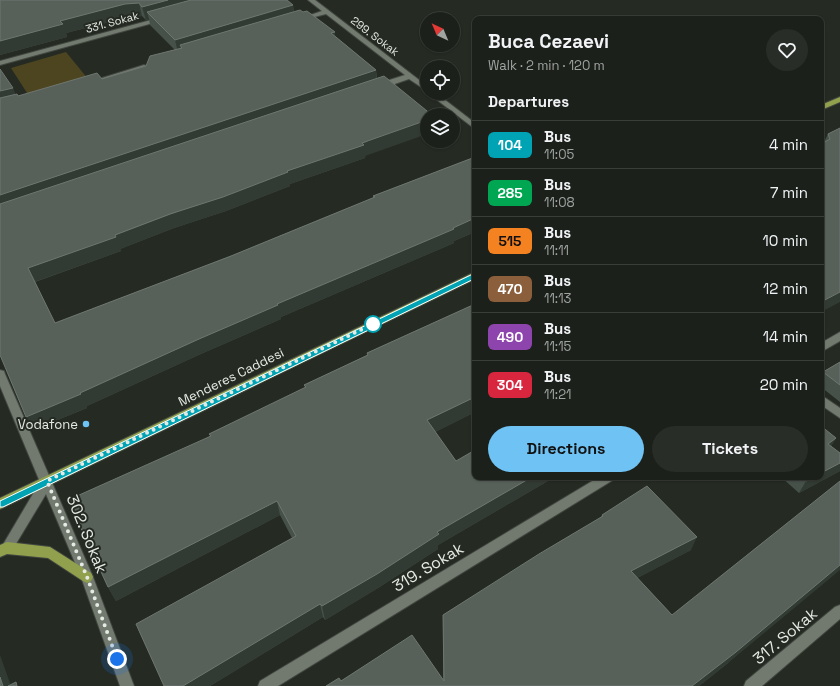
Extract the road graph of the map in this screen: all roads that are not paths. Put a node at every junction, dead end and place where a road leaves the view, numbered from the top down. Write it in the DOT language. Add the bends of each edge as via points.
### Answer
graph roads {
  1 [pos="311,0"];
  2 [pos="326,12"];
  3 [pos="168,17"];
  4 [pos="296,21"];
  5 [pos="0,63"];
  6 [pos="152,64"];
  7 [pos="410,76"];
  8 [pos="420,84"];
  9 [pos="83,85"];
  10 [pos="373,88"];
  11 [pos="840,99"];
  12 [pos="441,100"];
  13 [pos="824,107"];
  14 [pos="472,125"];
  15 [pos="472,276"];
  16 [pos="840,336"];
  17 [pos="824,346"];
  18 [pos="0,374"];
  19 [pos="824,401"];
  20 [pos="840,414"];
  21 [pos="604,480"];
  22 [pos="47,481"];
  23 [pos="0,504"];
  24 [pos="3,550"];
  25 [pos="87,577"];
  26 [pos="840,611"];
  27 [pos="127,686"];
  28 [pos="265,686"];
  29 [pos="751,686"];
  1 -- 2 [label="street, 299. Sokak"];
  2 -- 4 [label="street"];
  2 -- 7 [label="street, 299. Sokak"];
  3 -- 5 [label="street, 331. Sokak"];
  6 -- 9 [label="street"];
  7 -- 8 [label="street, 299. Sokak"];
  7 -- 10 [label="street"];
  11 -- 13 [label="main road"];
  12 -- 14 [label="street"];
  15 -- 22 [label="main road, Menderes Caddesi"];
  16 -- 17 [label="street"];
  18 -- 22 [label="street, 302. Sokak"];
  19 -- 20 [label="street"];
  21 -- 28 [label="street, 319. Sokak"];
  22 -- 23 [label="main road, Menderes Caddesi"];
  22 -- 24 [label="street"];
  22 -- 25 [label="street, 302. Sokak"];
  24 -- 25 [label="main road" via="50,552"];
  25 -- 27 [label="street, 302. Sokak"];
  26 -- 29 [label="street, 317. Sokak"];
}
